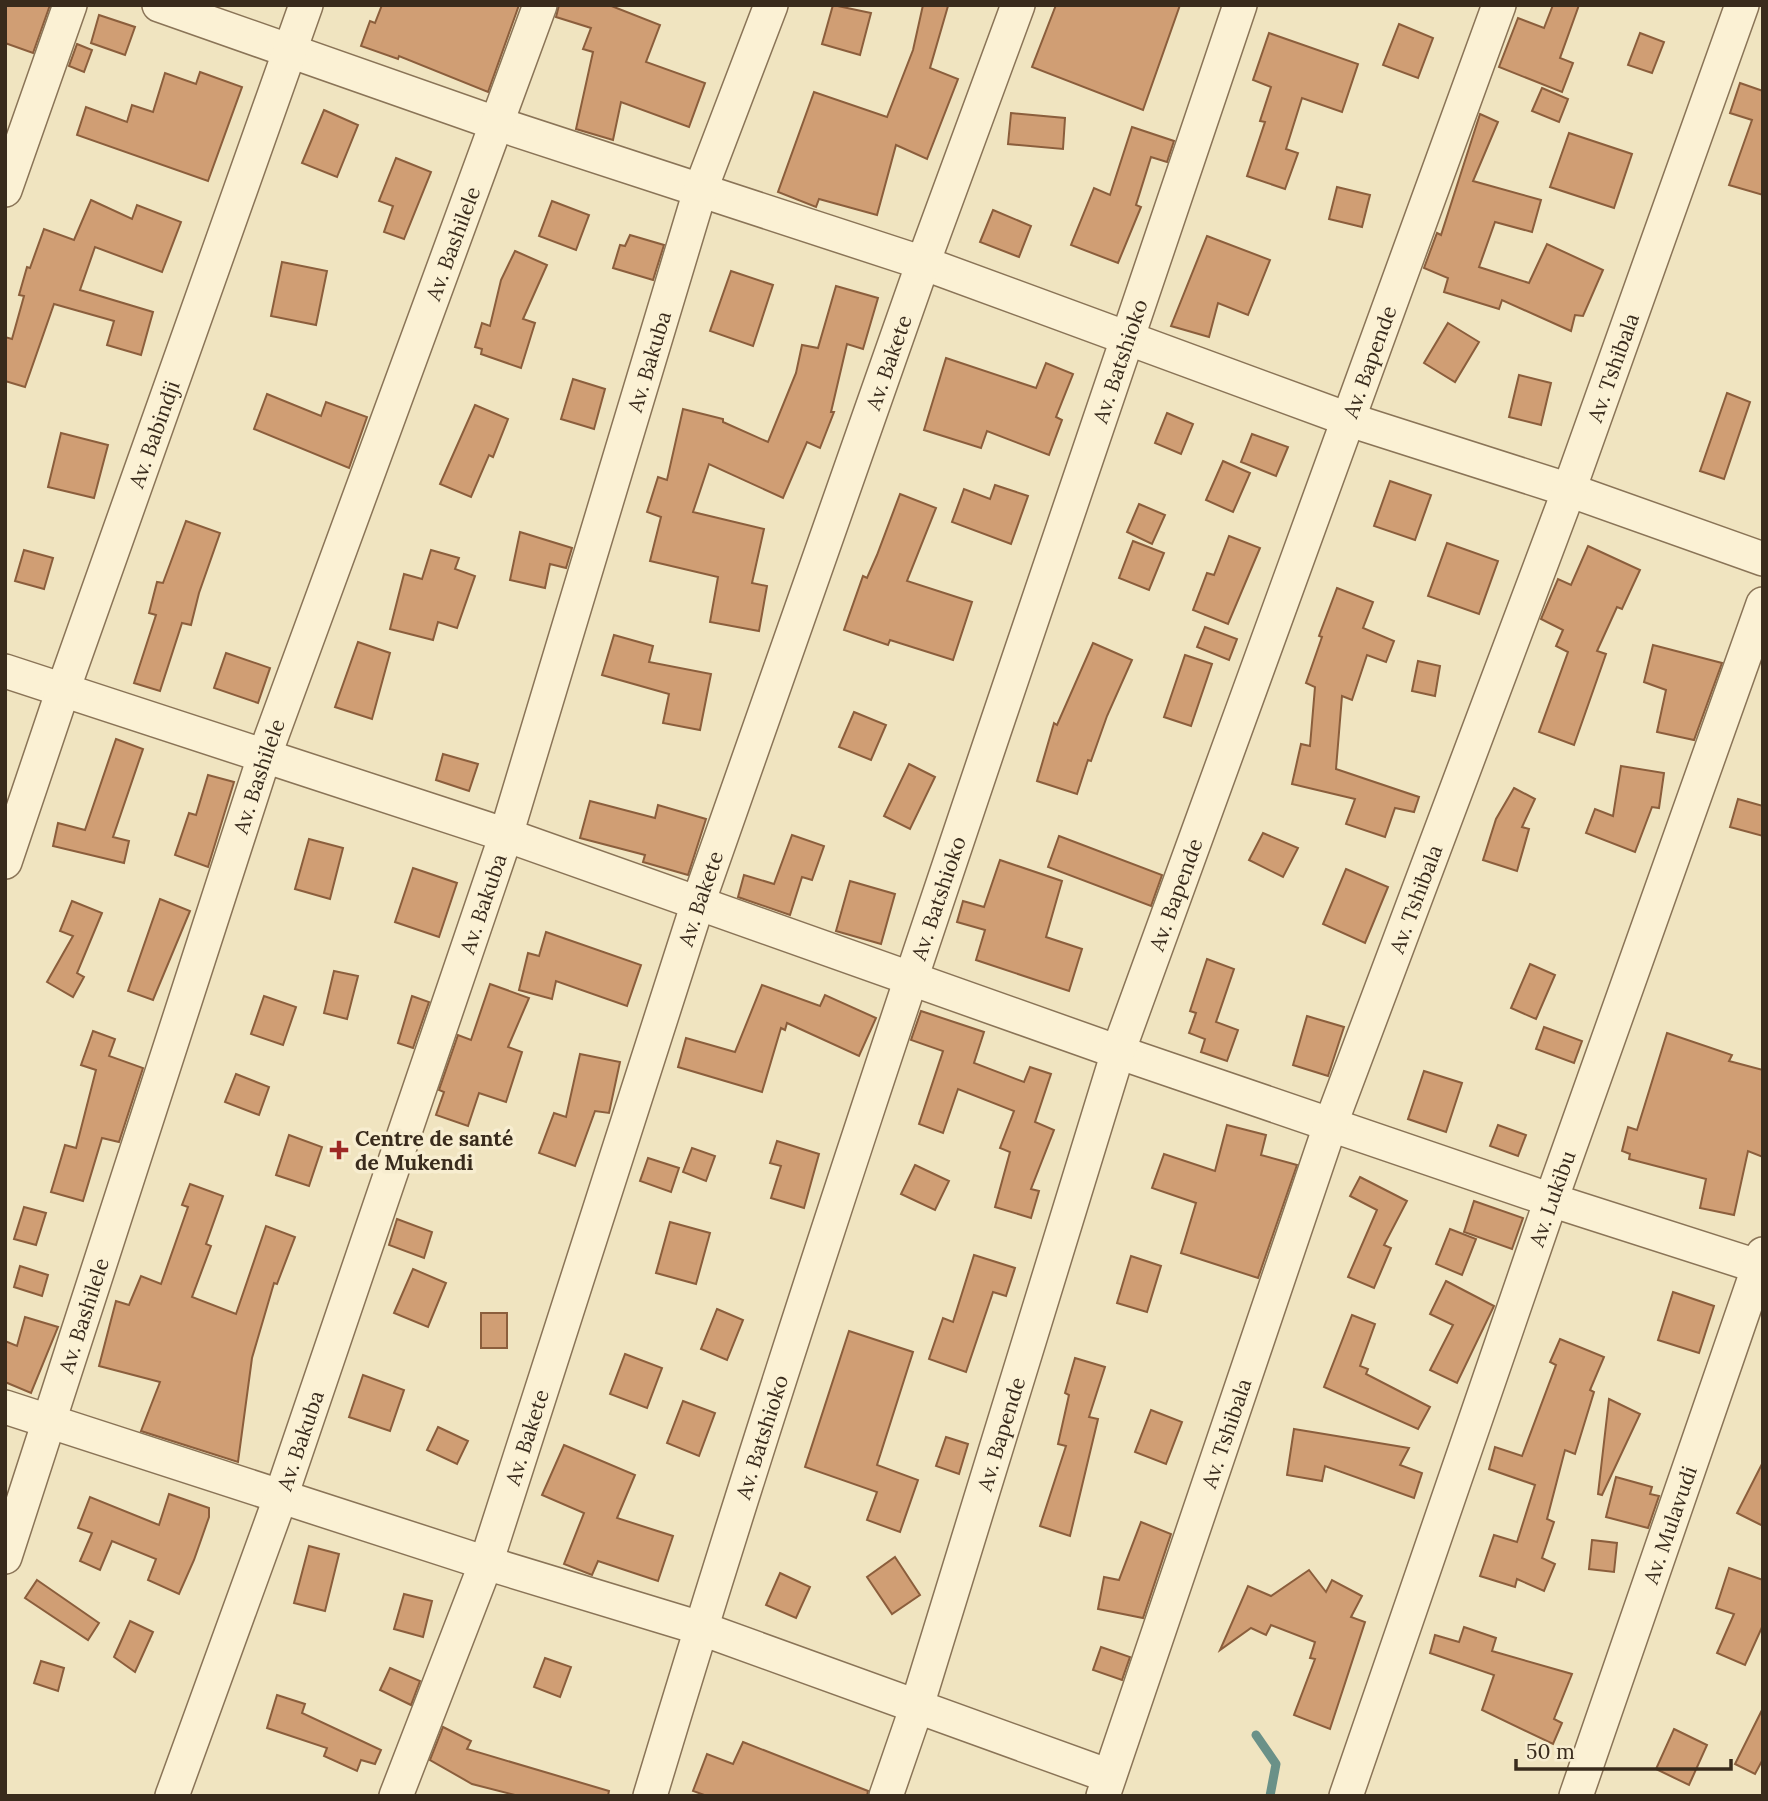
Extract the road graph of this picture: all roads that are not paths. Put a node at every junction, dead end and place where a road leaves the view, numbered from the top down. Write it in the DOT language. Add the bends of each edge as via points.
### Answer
graph roads {
  1 [pos="70,5"];
  2 [pos="159,5"];
  3 [pos="306,5"];
  4 [pos="540,5"];
  5 [pos="771,5"];
  6 [pos="1018,5"];
  7 [pos="1240,5"];
  8 [pos="1499,5"];
  9 [pos="1742,5"];
  10 [pos="289,52"];
  11 [pos="498,124"];
  12 [pos="5,190"];
  13 [pos="700,191"];
  14 [pos="923,262"];
  15 [pos="1128,340"];
  16 [pos="1350,420"];
  17 [pos="1569,490"];
  18 [pos="1763,559"];
  19 [pos="1763,604"];
  20 [pos="5,671"];
  21 [pos="63,690"];
  22 [pos="265,754"];
  23 [pos="506,835"];
  24 [pos="5,862"];
  25 [pos="698,903"];
  26 [pos="912,978"];
  27 [pos="1118,1052"];
  28 [pos="1331,1123"];
  29 [pos="1551,1200"];
  30 [pos="1761,1263"];
  31 [pos="5,1407"];
  32 [pos="49,1422"];
  33 [pos="281,1496"];
  34 [pos="5,1557"];
  35 [pos="486,1563"];
  36 [pos="700,1628"];
  37 [pos="916,1709"];
  38 [pos="1106,1786"];
  39 [pos="172,1796"];
  40 [pos="396,1796"];
  41 [pos="650,1796"];
  42 [pos="886,1796"];
  43 [pos="1346,1796"];
  44 [pos="1576,1796"];
  1 -- 12 [label="street"];
  2 -- 10 [label="street"];
  3 -- 10 [label="street, Av. Babindji"];
  4 -- 11 [label="street, Av. Bashilele"];
  5 -- 13 [label="street, Av. Bakuba"];
  6 -- 14 [label="street, Av. Bakete"];
  7 -- 15 [label="street, Av. Batshioko"];
  8 -- 16 [label="street, Av. Bapende"];
  9 -- 17 [label="street, Av. Tshibala"];
  10 -- 11 [label="street"];
  10 -- 21 [label="street, Av. Babindji"];
  11 -- 13 [label="street"];
  11 -- 22 [label="street, Av. Bashilele"];
  13 -- 14 [label="street"];
  13 -- 23 [label="street, Av. Bakuba"];
  14 -- 15 [label="street"];
  14 -- 25 [label="street, Av. Bakete"];
  15 -- 16 [label="street"];
  15 -- 26 [label="street, Av. Batshioko"];
  16 -- 17 [label="street"];
  16 -- 27 [label="street, Av. Bapende"];
  17 -- 18 [label="street"];
  17 -- 28 [label="street, Av. Tshibala"];
  19 -- 29 [label="street, Av. Lukibu"];
  20 -- 21 [label="street"];
  21 -- 22 [label="street"];
  21 -- 24 [label="street, Av. Babindji"];
  22 -- 23 [label="street"];
  22 -- 32 [label="street, Av. Bashilele"];
  23 -- 25 [label="street"];
  23 -- 33 [label="street, Av. Bakuba"];
  25 -- 26 [label="street"];
  25 -- 35 [label="street, Av. Bakete"];
  26 -- 27 [label="street"];
  26 -- 36 [label="street, Av. Batshioko"];
  27 -- 28 [label="street"];
  27 -- 37 [label="street, Av. Bapende"];
  28 -- 29 [label="street"];
  28 -- 38 [label="street, Av. Tshibala"];
  29 -- 30 [label="street"];
  29 -- 43 [label="street, Av. Lukibu"];
  30 -- 44 [label="street, Av. Mulavudi"];
  31 -- 32 [label="street"];
  32 -- 33 [label="street"];
  32 -- 34 [label="street, Av. Bashilele"];
  33 -- 35 [label="street"];
  33 -- 39 [label="street, Av. Bakuba"];
  35 -- 36 [label="street"];
  35 -- 40 [label="street, Av. Bakete"];
  36 -- 37 [label="street"];
  36 -- 41 [label="street, Av. Batshioko"];
  37 -- 38 [label="street"];
  37 -- 42 [label="street, Av. Bapende"];
}
